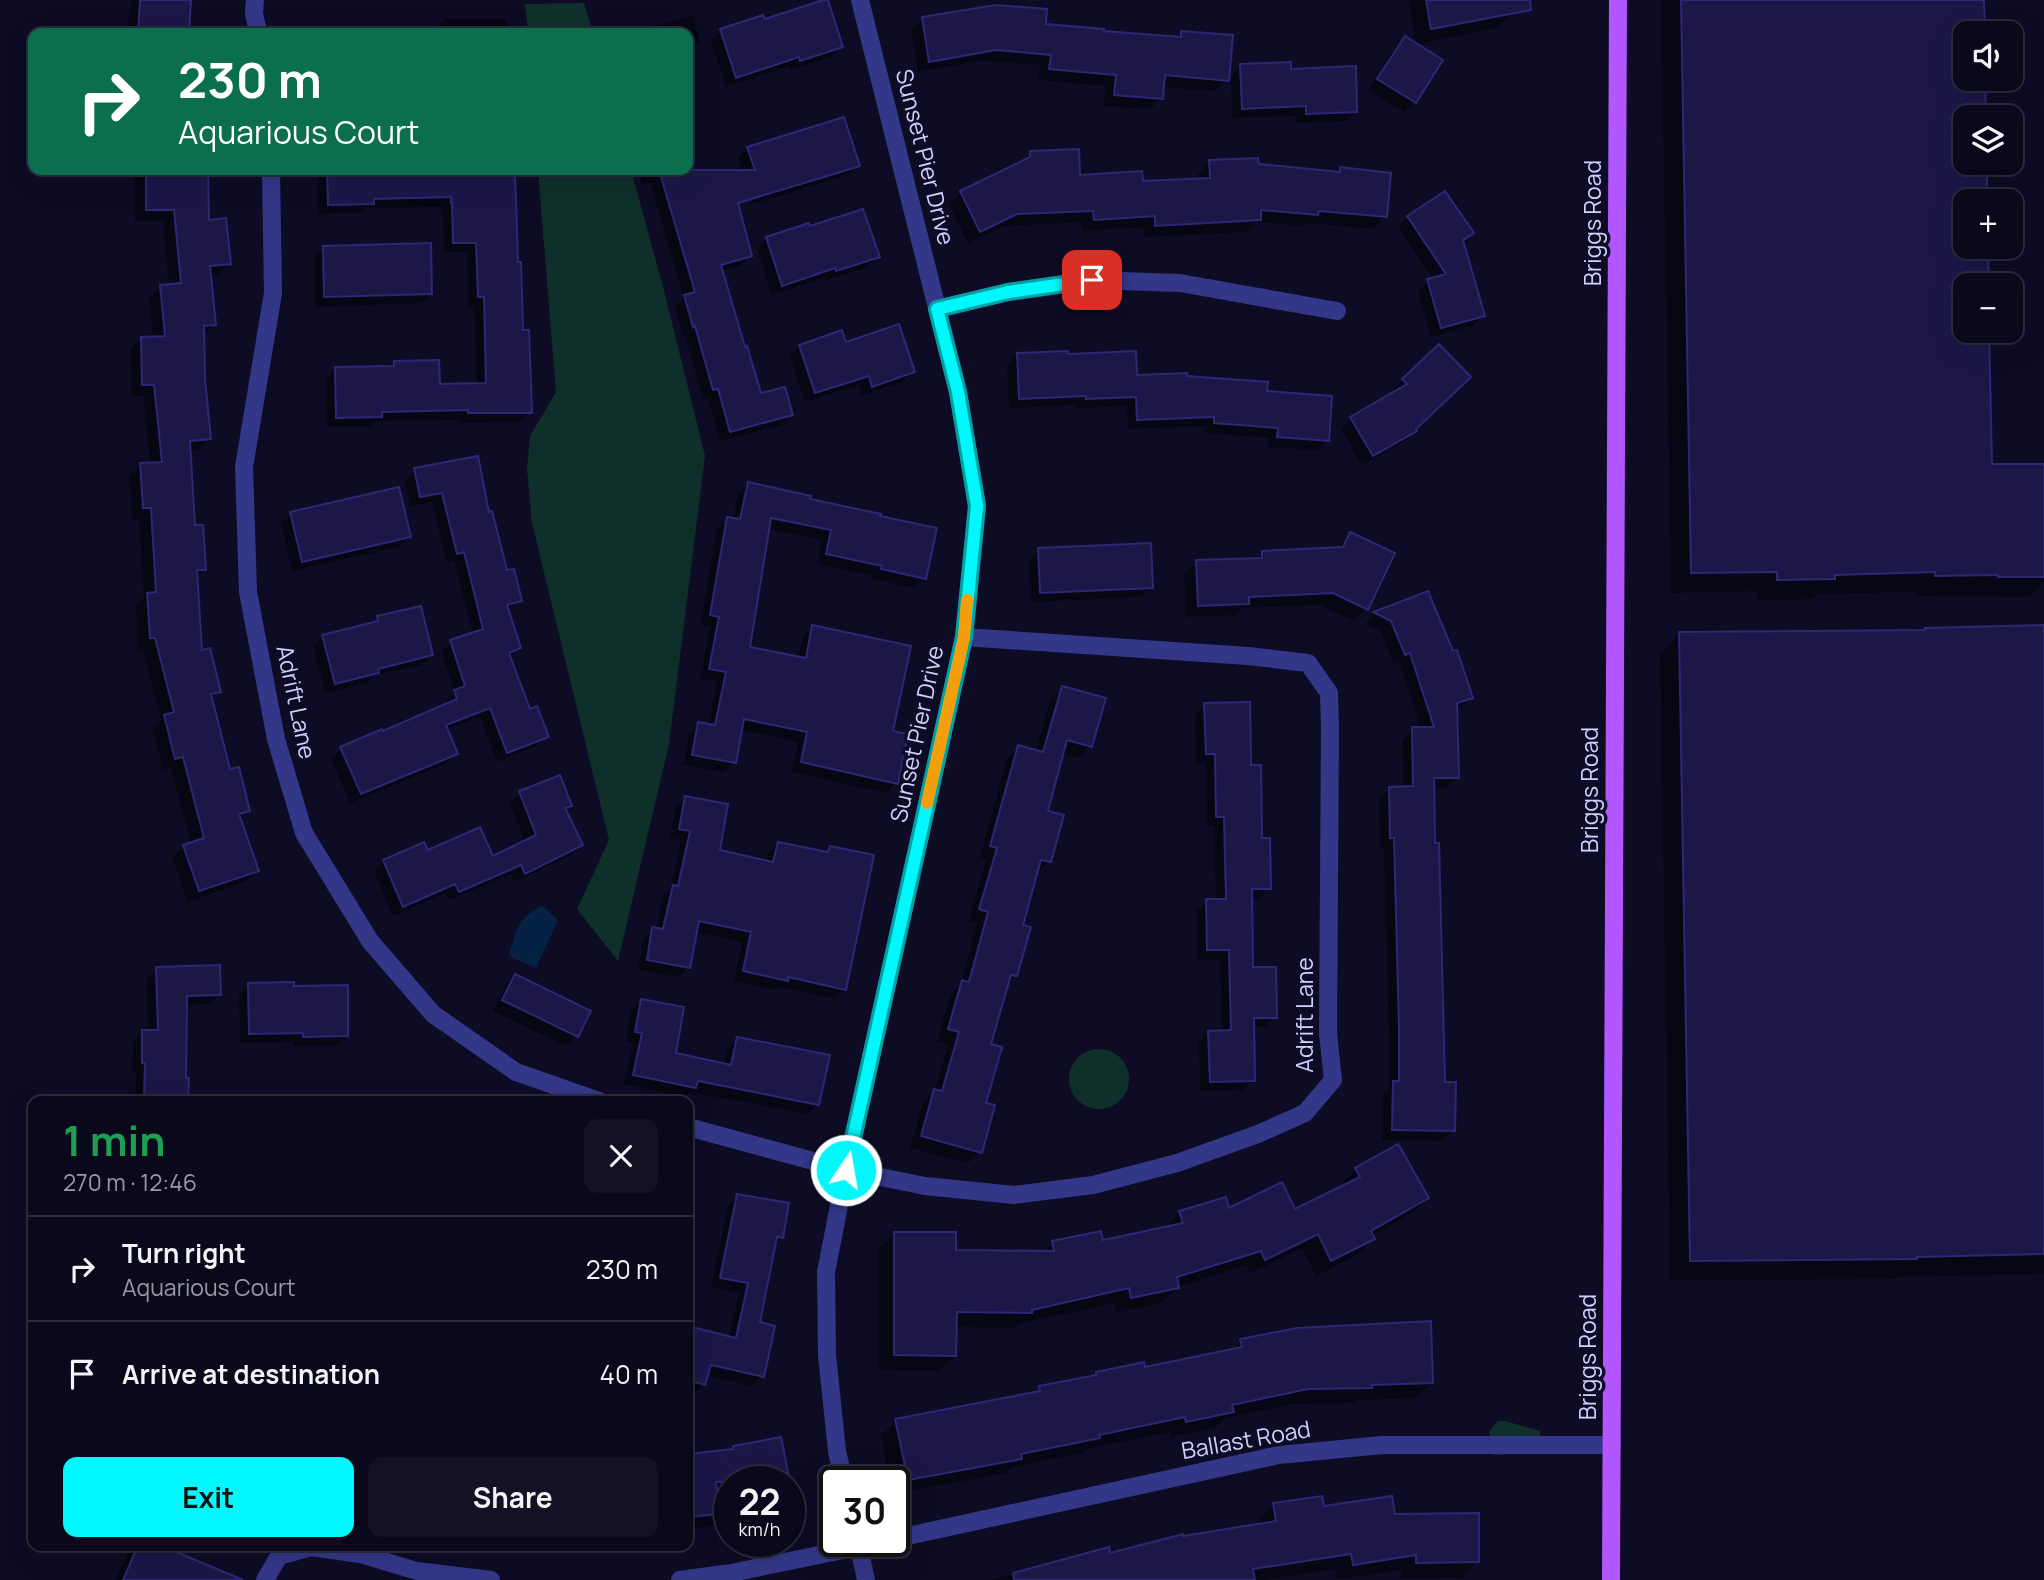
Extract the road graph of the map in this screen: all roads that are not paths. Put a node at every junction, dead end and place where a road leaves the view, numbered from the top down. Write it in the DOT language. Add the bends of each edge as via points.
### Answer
graph roads {
  1 [pos="256,0"];
  2 [pos="860,0"];
  3 [pos="1618,0"];
  4 [pos="257,28"];
  5 [pos="271,175"];
  6 [pos="937,309"];
  7 [pos="1337,312"];
  8 [pos="964,637"];
  9 [pos="585,1096"];
  10 [pos="693,1128"];
  11 [pos="846,1170"];
  12 [pos="1612,1445"];
  13 [pos="840,1466"];
  14 [pos="910,1536"];
  15 [pos="296,1551"];
  16 [pos="339,1551"];
  17 [pos="819,1553"];
  18 [pos="861,1557"];
  19 [pos="265,1580"];
  20 [pos="491,1580"];
  21 [pos="680,1580"];
  22 [pos="866,1580"];
  23 [pos="1611,1580"];
  1 -- 4 [label="street"];
  2 -- 6 [label="street, Sunset Pier Drive"];
  3 -- 12 [label="main road, Briggs Road"];
  5 -- 9 [label="street, Adrift Lane" via="273,293 244,467 248,592 275,739 304,833 370,941 433,1014 516,1072"];
  6 -- 7 [label="street" via="1008,292 1092,280 1180,283"];
  6 -- 8 [label="street, Sunset Pier Drive" via="958,392 977,506"];
  8 -- 11 [label="street, Sunset Pier Drive"];
  8 -- 11 [label="street, Adrift Lane" via="1308,663 1329,693 1328,1033 1332,1080 1305,1112 1258,1134 1177,1163 1093,1185 1014,1195 925,1186"];
  10 -- 11 [label="street, Adrift Lane"];
  11 -- 13 [label="street, Sunset Pier Drive" via="826,1272 827,1354"];
  12 -- 14 [label="street, Ballast Road" via="1382,1445 1279,1455"];
  12 -- 23 [label="main road, Briggs Road"];
  15 -- 19 [label="street" via="279,1556"];
  16 -- 20 [label="street" via="417,1571"];
  17 -- 21 [label="street"];
  18 -- 22 [label="street"];
}
